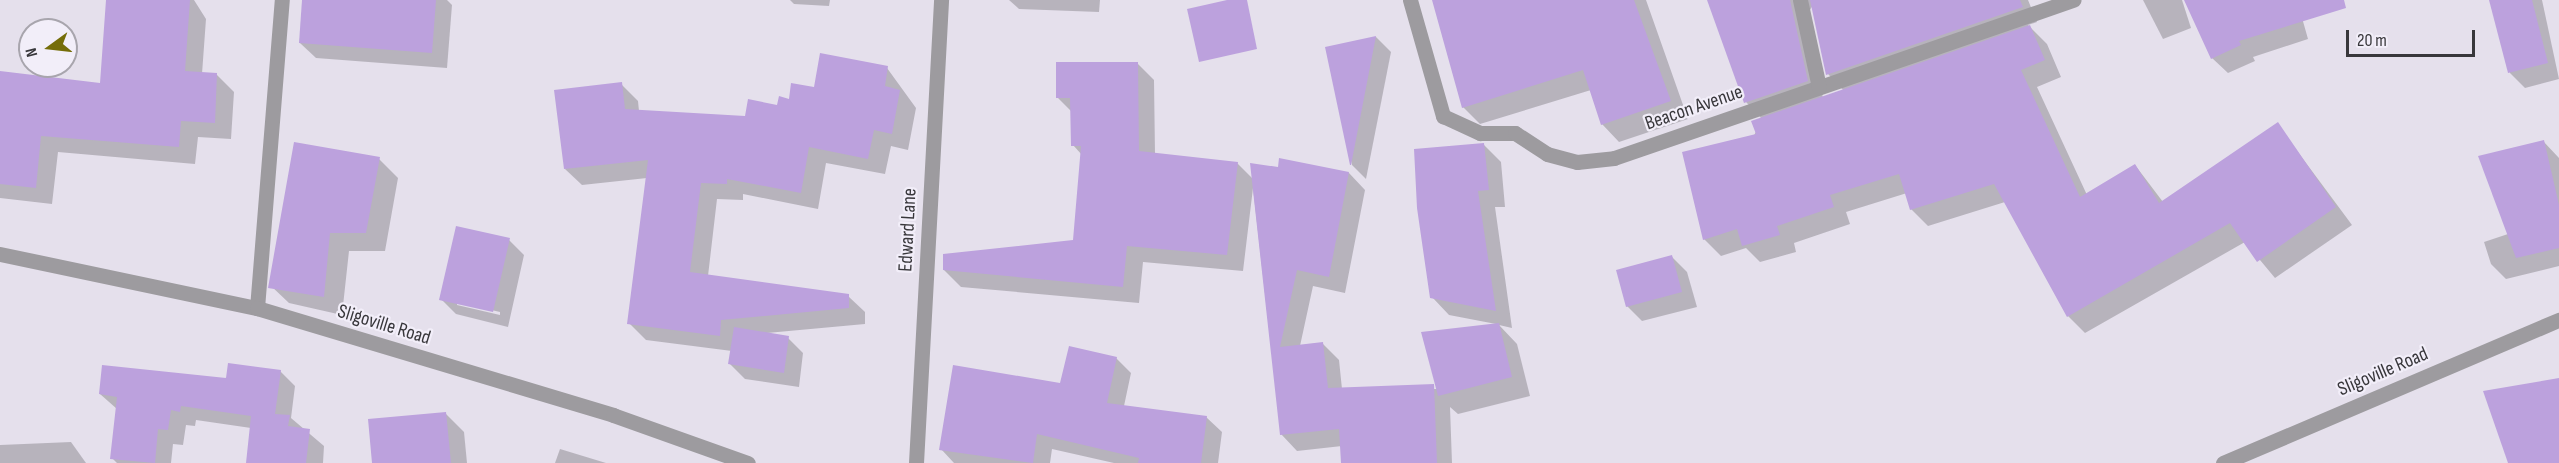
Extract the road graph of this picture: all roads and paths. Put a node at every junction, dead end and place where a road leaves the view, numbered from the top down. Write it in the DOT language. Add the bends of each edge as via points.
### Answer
graph roads {
  1 [pos="282,0"];
  2 [pos="941,0"];
  3 [pos="1410,0"];
  4 [pos="1800,0"];
  5 [pos="2074,0"];
  6 [pos="1819,87"];
  7 [pos="0,254"];
  8 [pos="257,308"];
  9 [pos="2559,320"];
  10 [pos="748,463"];
  11 [pos="916,463"];
  12 [pos="2223,463"];
  1 -- 8 [label="street"];
  2 -- 11 [label="street, Edward Lane"];
  3 -- 6 [label="street, Beacon Avenue" via="1443,116 1479,133 1515,133 1547,154 1577,162 1614,158"];
  4 -- 6 [label="street"];
  5 -- 6 [label="street, Beacon Avenue"];
  7 -- 8 [label="street, Sligoville Road"];
  8 -- 10 [label="street, Sligoville Road" via="613,415"];
  9 -- 12 [label="street, Sligoville Road"];
}
